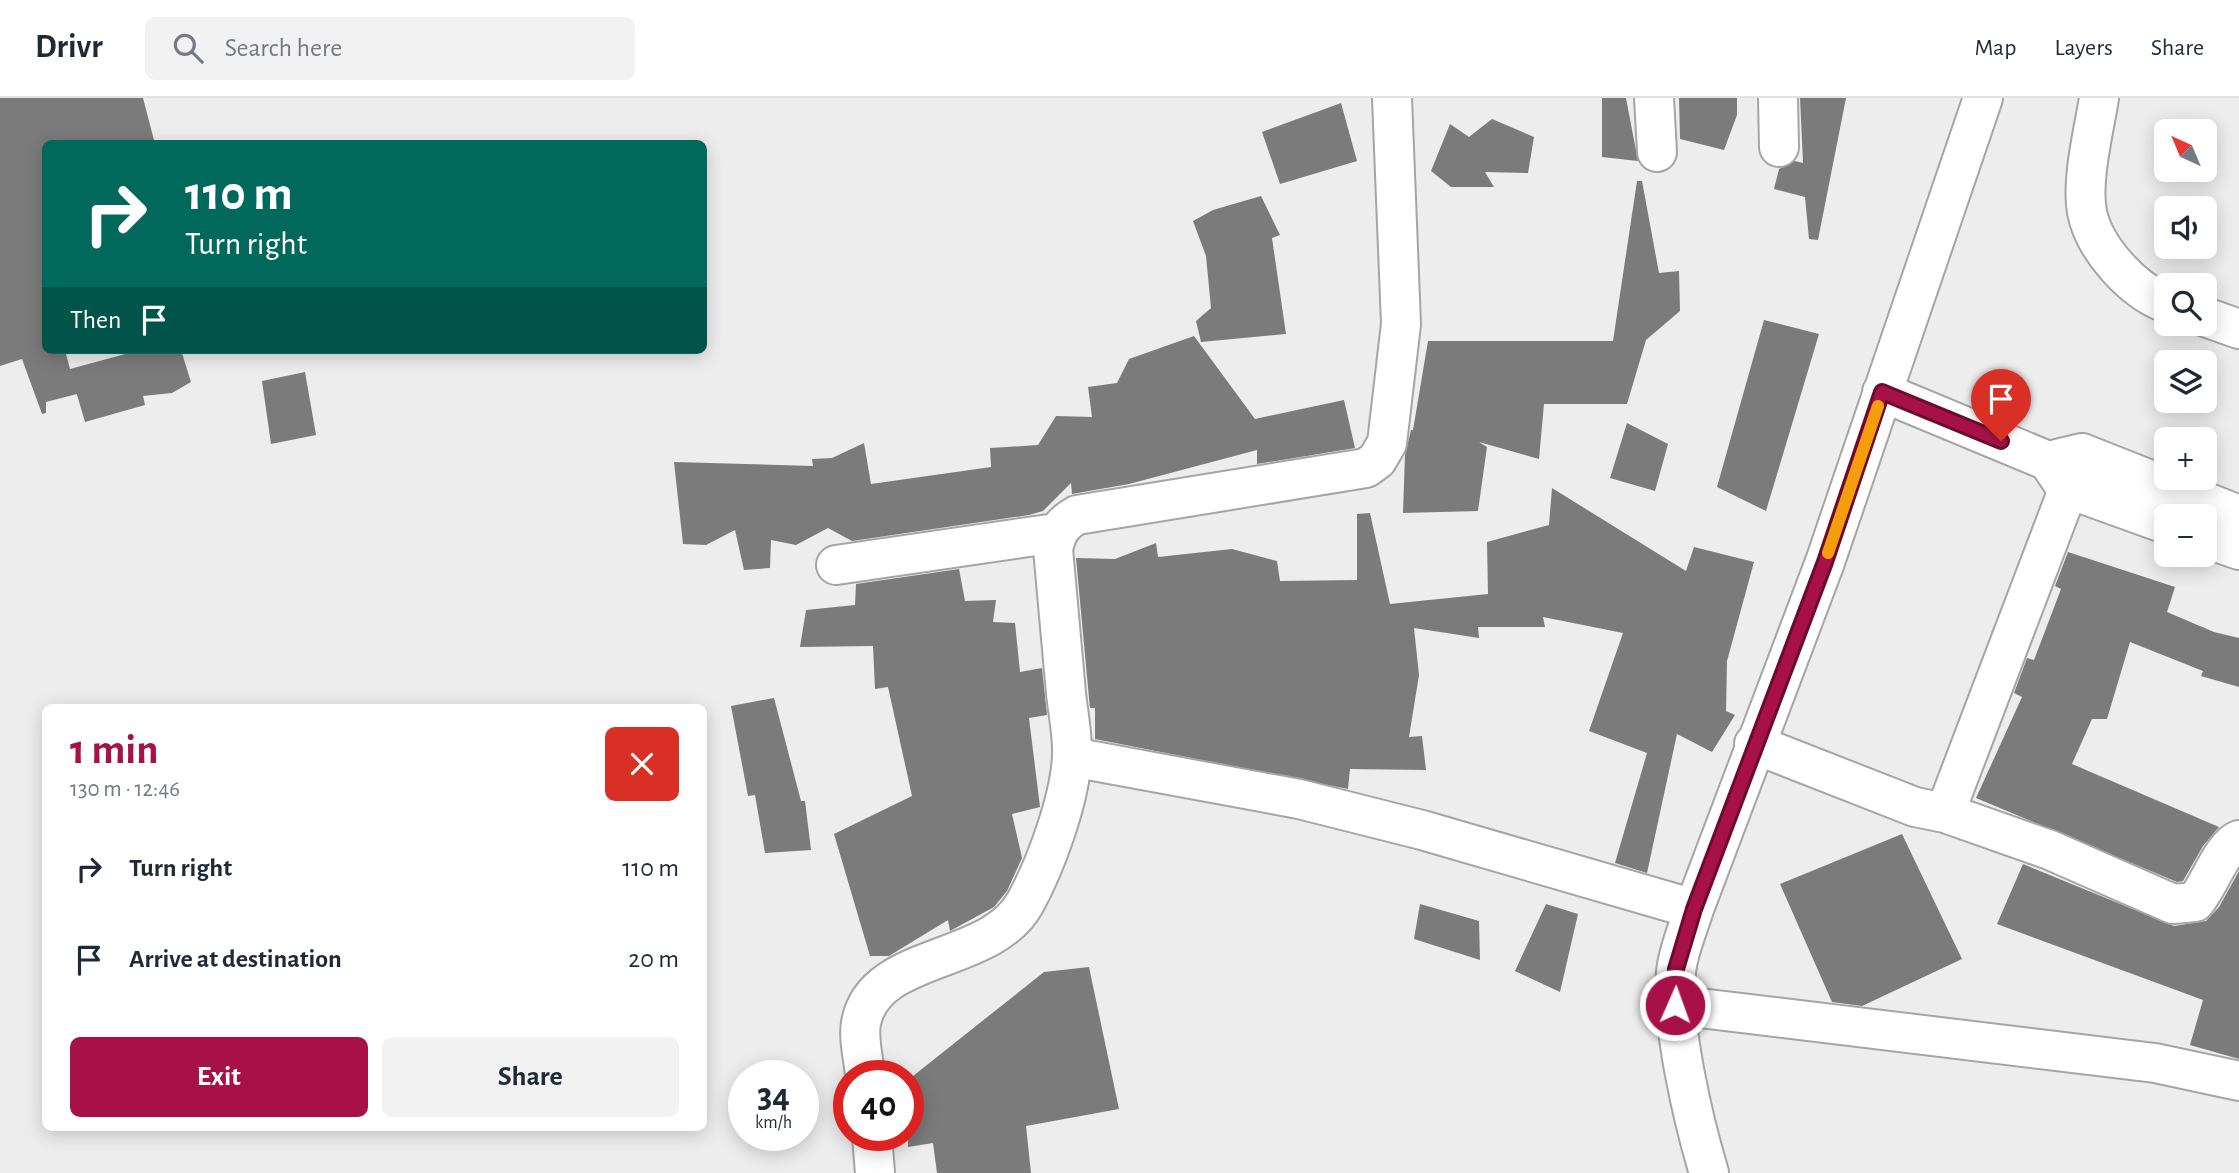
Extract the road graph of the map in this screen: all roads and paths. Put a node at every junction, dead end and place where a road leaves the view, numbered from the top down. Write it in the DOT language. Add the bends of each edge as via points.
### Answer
graph roads {
  1 [pos="1392,98"];
  2 [pos="1654,98"];
  3 [pos="1778,98"];
  4 [pos="1983,98"];
  5 [pos="2099,98"];
  6 [pos="1779,147"];
  7 [pos="1657,152"];
  8 [pos="2154,296"];
  9 [pos="2217,322"];
  10 [pos="2239,330"];
  11 [pos="1882,392"];
  12 [pos="2065,467"];
  13 [pos="2239,515"];
  14 [pos="2154,517"];
  15 [pos="1056,533"];
  16 [pos="2217,542"];
  17 [pos="2239,550"];
  18 [pos="836,565"];
  19 [pos="1754,744"];
  20 [pos="1072,757"];
  21 [pos="1945,813"];
  22 [pos="2239,840"];
  23 [pos="1694,909"];
  24 [pos="1675,1005"];
  25 [pos="863,1060"];
  26 [pos="2239,1081"];
  27 [pos="874,1151"];
  28 [pos="876,1173"];
  29 [pos="1709,1173"];
  1 -- 15 [label="street" via="1401,324 1387,443 1377,460 1366,468 1077,515"];
  2 -- 7 [label="street"];
  3 -- 6 [label="street"];
  4 -- 11 [label="street"];
  5 -- 8 [label="street" via="2087,212 2106,253 2131,282"];
  9 -- 10 [label="street"];
  11 -- 12 [label="street"];
  11 -- 19 [label="street" via="1825,562"];
  12 -- 13 [label="street"];
  12 -- 14 [label="street"];
  12 -- 21 [label="street"];
  15 -- 18 [label="street"];
  15 -- 20 [label="street" via="1053,549"];
  16 -- 17 [label="street"];
  19 -- 21 [label="street" via="1915,807"];
  19 -- 23 [label="street"];
  20 -- 23 [label="street" via="1336,808"];
  20 -- 25 [label="street" via="1053,842 1013,922 980,944 886,983 869,1002 860,1027"];
  21 -- 22 [label="street" via="2050,850 2173,904 2194,902 2206,891 2229,848"];
  23 -- 24 [label="street" via="1676,969"];
  24 -- 26 [label="street" via="2155,1063"];
  24 -- 29 [label="street" via="1698,1137"];
  27 -- 28 [label="street"];
}
